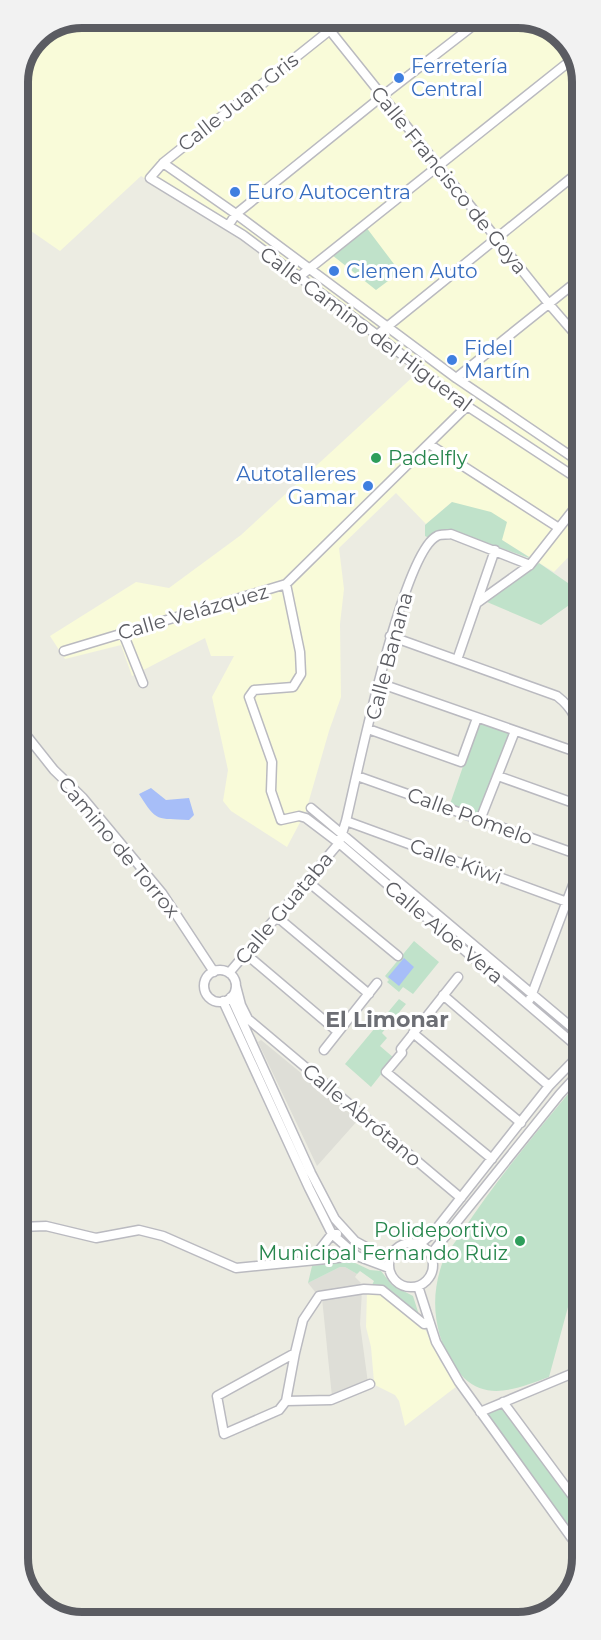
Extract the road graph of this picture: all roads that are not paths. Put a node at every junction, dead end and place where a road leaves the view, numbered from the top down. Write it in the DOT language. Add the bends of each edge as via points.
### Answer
graph roads {
  1 [pos="469,29"];
  2 [pos="330,30"];
  3 [pos="568,62"];
  4 [pos="381,97"];
  5 [pos="163,163"];
  6 [pos="438,165"];
  7 [pos="572,177"];
  8 [pos="150,178"];
  9 [pos="236,214"];
  10 [pos="228,226"];
  11 [pos="497,238"];
  12 [pos="308,269"];
  13 [pos="298,277"];
  14 [pos="572,285"];
  15 [pos="549,304"];
  16 [pos="386,326"];
  17 [pos="572,330"];
  18 [pos="377,335"];
  19 [pos="456,378"];
  20 [pos="467,406"];
  21 [pos="429,444"];
  22 [pos="572,457"];
  23 [pos="572,475"];
  24 [pos="572,511"];
  25 [pos="559,528"];
  26 [pos="495,550"];
  27 [pos="530,565"];
  28 [pos="286,584"];
  29 [pos="477,603"];
  30 [pos="123,633"];
  31 [pos="390,636"];
  32 [pos="64,651"];
  33 [pos="458,660"];
  34 [pos="143,683"];
  35 [pos="379,683"];
  36 [pos="572,711"];
  37 [pos="477,718"];
  38 [pos="368,729"];
  39 [pos="515,731"];
  40 [pos="29,738"];
  41 [pos="572,751"];
  42 [pos="357,776"];
  43 [pos="498,776"];
  44 [pos="572,802"];
  45 [pos="311,808"];
  46 [pos="480,820"];
  47 [pos="346,821"];
  48 [pos="340,839"];
  49 [pos="572,852"];
  50 [pos="307,881"];
  51 [pos="572,888"];
  52 [pos="567,902"];
  53 [pos="276,916"];
  54 [pos="398,956"];
  55 [pos="253,960"];
  56 [pos="214,972"];
  57 [pos="229,973"];
  58 [pos="458,977"];
  59 [pos="377,983"];
  60 [pos="236,986"];
  61 [pos="369,994"];
  62 [pos="443,995"];
  63 [pos="531,995"];
  64 [pos="227,999"];
  65 [pos="529,1005"];
  66 [pos="572,1028"];
  67 [pos="264,1032"];
  68 [pos="338,1032"];
  69 [pos="413,1033"];
  70 [pos="250,1039"];
  71 [pos="572,1044"];
  72 [pos="324,1050"];
  73 [pos="572,1062"];
  74 [pos="572,1081"];
  75 [pos="549,1086"];
  76 [pos="520,1122"];
  77 [pos="492,1159"];
  78 [pos="461,1198"];
  79 [pos="28,1227"];
  80 [pos="332,1234"];
  81 [pos="347,1234"];
  82 [pos="420,1244"];
  83 [pos="392,1254"];
  84 [pos="431,1254"];
  85 [pos="357,1256"];
  86 [pos="295,1263"];
  87 [pos="389,1268"];
  88 [pos="418,1286"];
  89 [pos="430,1323"];
  90 [pos="295,1353"];
  91 [pos="572,1374"];
  92 [pos="370,1384"];
  93 [pos="286,1401"];
  94 [pos="503,1402"];
  95 [pos="480,1413"];
  96 [pos="572,1495"];
  97 [pos="572,1539"];
  1 -- 4 [label="street"];
  2 -- 4 [label="street, Calle Francisco de Goya"];
  2 -- 5 [label="street, Calle Juan Gris"];
  3 -- 6 [label="street"];
  4 -- 6 [label="street, Calle Francisco de Goya"];
  4 -- 9 [label="street"];
  5 -- 8 [label="street, Calle Juan Gris"];
  5 -- 9 [label="street, Calle Camino del Higueral"];
  6 -- 11 [label="street, Calle Francisco de Goya"];
  6 -- 12 [label="street"];
  7 -- 11 [label="street"];
  8 -- 10 [label="street, Calle Camino del Higueral"];
  9 -- 10 [label="street"];
  9 -- 12 [label="street, Calle Camino del Higueral"];
  10 -- 13 [label="street, Calle Camino del Higueral"];
  11 -- 15 [label="street, Calle Francisco de Goya"];
  11 -- 16 [label="street"];
  12 -- 13 [label="street"];
  12 -- 16 [label="street, Calle Camino del Higueral"];
  13 -- 18 [label="street, Calle Camino del Higueral"];
  14 -- 15 [label="street"];
  15 -- 17 [label="street, Calle Francisco de Goya"];
  15 -- 19 [label="street"];
  16 -- 18 [label="street"];
  16 -- 19 [label="street, Calle Camino del Higueral"];
  18 -- 20 [label="street, Calle Camino del Higueral"];
  19 -- 22 [label="street, Calle Camino del Higueral"];
  20 -- 21 [label="street, Calle Velázquez"];
  20 -- 23 [label="street, Calle Camino del Higueral"];
  21 -- 25 [label="street"];
  21 -- 28 [label="street, Calle Velázquez"];
  24 -- 25 [label="street"];
  25 -- 27 [label="street"];
  26 -- 27 [label="street, Calle Banana"];
  26 -- 29 [label="street"];
  26 -- 31 [label="street, Calle Banana" via="451,534 438,536 428,544 410,579"];
  27 -- 29 [label="street"];
  28 -- 30 [label="street, Calle Velázquez"];
  28 -- 48 [label="street, Calle Aloe Vera" via="301,674 293,687 254,690 249,697 272,762 271,791 281,820 306,818"];
  29 -- 33 [label="street"];
  30 -- 32 [label="street, Calle Velázquez"];
  30 -- 34 [label="street"];
  31 -- 33 [label="street"];
  31 -- 35 [label="street, Calle Banana"];
  33 -- 36 [label="street" via="557,696"];
  35 -- 37 [label="street"];
  35 -- 38 [label="street, Calle Banana"];
  37 -- 38 [label="street" via="461,762"];
  37 -- 39 [label="street"];
  38 -- 42 [label="street, Calle Banana"];
  39 -- 41 [label="street"];
  39 -- 43 [label="street"];
  40 -- 56 [label="street, Camino de Torrox" via="162,893"];
  42 -- 46 [label="street, Calle Pomelo"];
  42 -- 47 [label="street, Calle Banana"];
  43 -- 44 [label="street"];
  43 -- 46 [label="street"];
  45 -- 48 [label="street, Calle Aloe Vera"];
  46 -- 49 [label="street, Calle Pomelo"];
  47 -- 48 [label="street, Calle Banana"];
  47 -- 52 [label="street, Calle Kiwi"];
  48 -- 50 [label="street, Calle Guataba"];
  48 -- 63 [label="street, Calle Aloe Vera"];
  48 -- 65 [label="street, Calle Aloe Vera"];
  50 -- 53 [label="street, Calle Guataba"];
  50 -- 54 [label="street"];
  51 -- 52 [label="street"];
  52 -- 63 [label="street"];
  53 -- 57 [label="street, Calle Guataba"];
  53 -- 61 [label="street"];
  55 -- 68 [label="street"];
  56 -- 57 [label="street"];
  56 -- 64 [label="street" via="206,979 205,987 211,998"];
  57 -- 60 [label="street"];
  58 -- 62 [label="street"];
  59 -- 61 [label="street"];
  60 -- 64 [label="street"];
  60 -- 67 [label="street, Calle Abrótano" via="249,1019"];
  61 -- 68 [label="street"];
  62 -- 69 [label="street"];
  62 -- 75 [label="street"];
  63 -- 65 [label="street"];
  63 -- 66 [label="street, Calle Aloe Vera"];
  64 -- 70 [label="street"];
  64 -- 80 [label="street"];
  65 -- 71 [label="street, Calle Aloe Vera"];
  67 -- 70 [label="street"];
  67 -- 78 [label="street, Calle Abrótano"];
  68 -- 72 [label="street"];
  69 -- 76 [label="street"];
  69 -- 77 [label="street" via="386,1072"];
  70 -- 81 [label="street" via="311,1173 334,1219"];
  73 -- 75 [label="street"];
  74 -- 84 [label="street"];
  75 -- 76 [label="street"];
  76 -- 77 [label="street"];
  77 -- 78 [label="street"];
  78 -- 82 [label="street"];
  79 -- 86 [label="street" via="46,1226 96,1238 139,1230 163,1236 236,1268"];
  80 -- 81 [label="street"];
  80 -- 85 [label="street"];
  80 -- 86 [label="street" via="314,1257"];
  81 -- 83 [label="street" via="377,1253"];
  82 -- 83 [label="street" via="404,1243"];
  82 -- 84 [label="street"];
  83 -- 87 [label="street"];
  84 -- 88 [label="street" via="434,1269"];
  85 -- 86 [label="street"];
  85 -- 87 [label="street"];
  87 -- 88 [label="street" via="403,1285"];
  88 -- 89 [label="street"];
  89 -- 90 [label="street" via="424,1324 382,1290 319,1296 303,1320"];
  89 -- 95 [label="street" via="436,1342"];
  90 -- 93 [label="street"];
  90 -- 93 [label="street" via="216,1396 224,1434 279,1410"];
  91 -- 94 [label="street"];
  92 -- 93 [label="street" via="331,1400"];
  94 -- 95 [label="street"];
  94 -- 96 [label="street"];
  95 -- 97 [label="street"];
}
